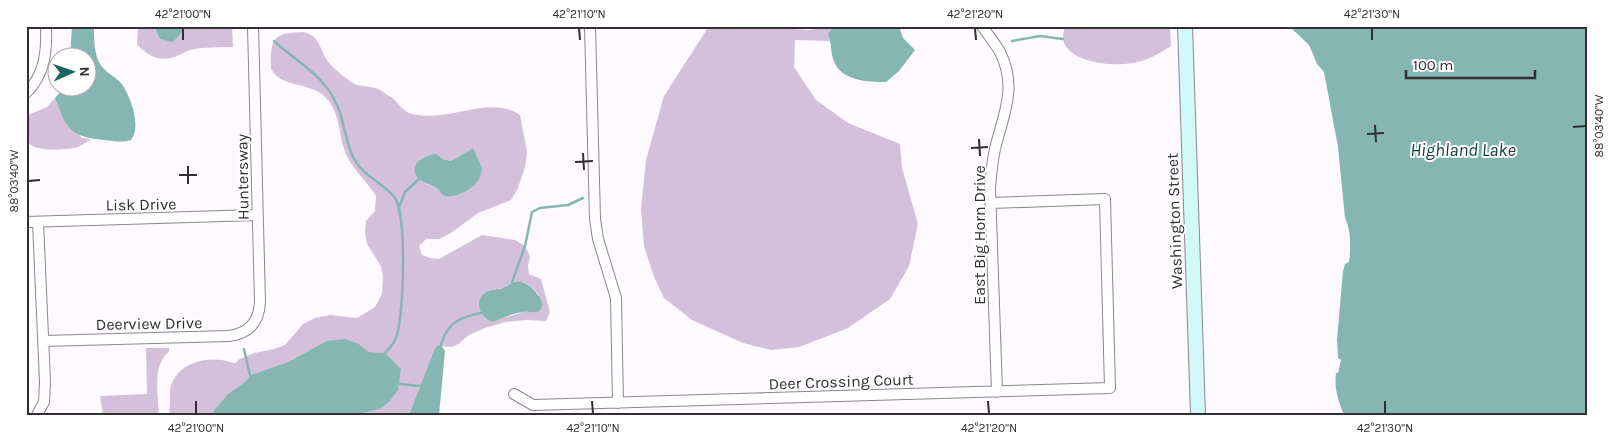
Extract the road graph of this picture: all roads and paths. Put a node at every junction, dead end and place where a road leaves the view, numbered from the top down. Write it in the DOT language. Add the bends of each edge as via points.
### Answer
graph roads {
  1 [pos="46,26"];
  2 [pos="253,26"];
  3 [pos="590,26"];
  4 [pos="982,26"];
  5 [pos="1185,26"];
  6 [pos="26,93"];
  7 [pos="991,203"];
  8 [pos="257,216"];
  9 [pos="26,222"];
  10 [pos="38,222"];
  11 [pos="253,325"];
  12 [pos="43,340"];
  13 [pos="997,392"];
  14 [pos="514,394"];
  15 [pos="618,403"];
  16 [pos="37,415"];
  17 [pos="1198,415"];
  1 -- 6 [label="street" via="47,48 42,72"];
  2 -- 8 [label="street, Huntersway"];
  3 -- 15 [label="street" via="595,219 616,298"];
  4 -- 7 [label="street, East Big Horn Drive" via="1000,52 1008,83 1006,114 992,168"];
  5 -- 17 [label="main road, Washington Street"];
  7 -- 13 [label="street, East Big Horn Drive"];
  7 -- 13 [label="street, Deer Crossing Court" via="1106,199 1110,388"];
  8 -- 10 [label="street, Lisk Drive"];
  8 -- 11 [label="street, Huntersway" via="260,309"];
  9 -- 10 [label="street, Lisk Drive"];
  10 -- 12 [label="street"];
  11 -- 12 [label="street, Deerview Drive" via="245,332 228,336"];
  12 -- 16 [label="street" via="44,402"];
  13 -- 15 [label="street, Deer Crossing Court"];
  14 -- 15 [label="street, Deer Crossing Court" via="533,405"];
}
